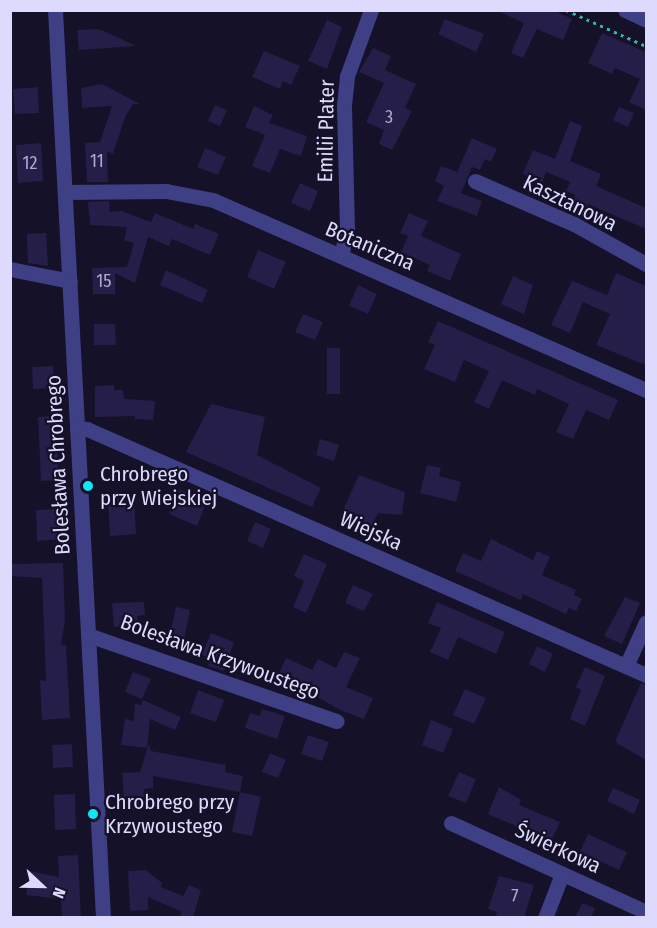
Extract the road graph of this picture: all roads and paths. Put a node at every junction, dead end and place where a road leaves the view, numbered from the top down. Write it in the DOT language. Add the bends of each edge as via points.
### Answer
graph roads {
  1 [pos="56,10"];
  2 [pos="371,10"];
  3 [pos="566,10"];
  4 [pos="625,10"];
  5 [pos="646,20"];
  6 [pos="646,46"];
  7 [pos="475,181"];
  8 [pos="65,192"];
  9 [pos="341,256"];
  10 [pos="646,264"];
  11 [pos="10,269"];
  12 [pos="69,281"];
  13 [pos="646,390"];
  14 [pos="77,428"];
  15 [pos="646,622"];
  16 [pos="88,635"];
  17 [pos="626,666"];
  18 [pos="646,675"];
  19 [pos="337,721"];
  20 [pos="452,823"];
  21 [pos="562,874"];
  22 [pos="646,912"];
  23 [pos="103,918"];
  24 [pos="545,918"];
  1 -- 8 [label="street, Bolesława Chrobrego"];
  2 -- 9 [label="street, Emilii Plater" via="347,76 347,230"];
  3 -- 6 [label="path"];
  4 -- 5 [label="street"];
  7 -- 10 [label="street, Kasztanowa" via="574,224"];
  8 -- 9 [label="street, Botaniczna" via="191,194"];
  8 -- 12 [label="street, Bolesława Chrobrego"];
  9 -- 13 [label="street, Botaniczna"];
  11 -- 12 [label="street"];
  12 -- 14 [label="street, Bolesława Chrobrego"];
  14 -- 16 [label="street, Bolesława Chrobrego"];
  14 -- 17 [label="street, Wiejska" via="87,429"];
  15 -- 17 [label="street"];
  16 -- 19 [label="street, Bolesława Krzywoustego"];
  16 -- 23 [label="street, Bolesława Chrobrego"];
  17 -- 18 [label="street, Wiejska"];
  20 -- 21 [label="street, Świerkowa"];
  21 -- 22 [label="street, Świerkowa"];
  21 -- 24 [label="street"];
}
